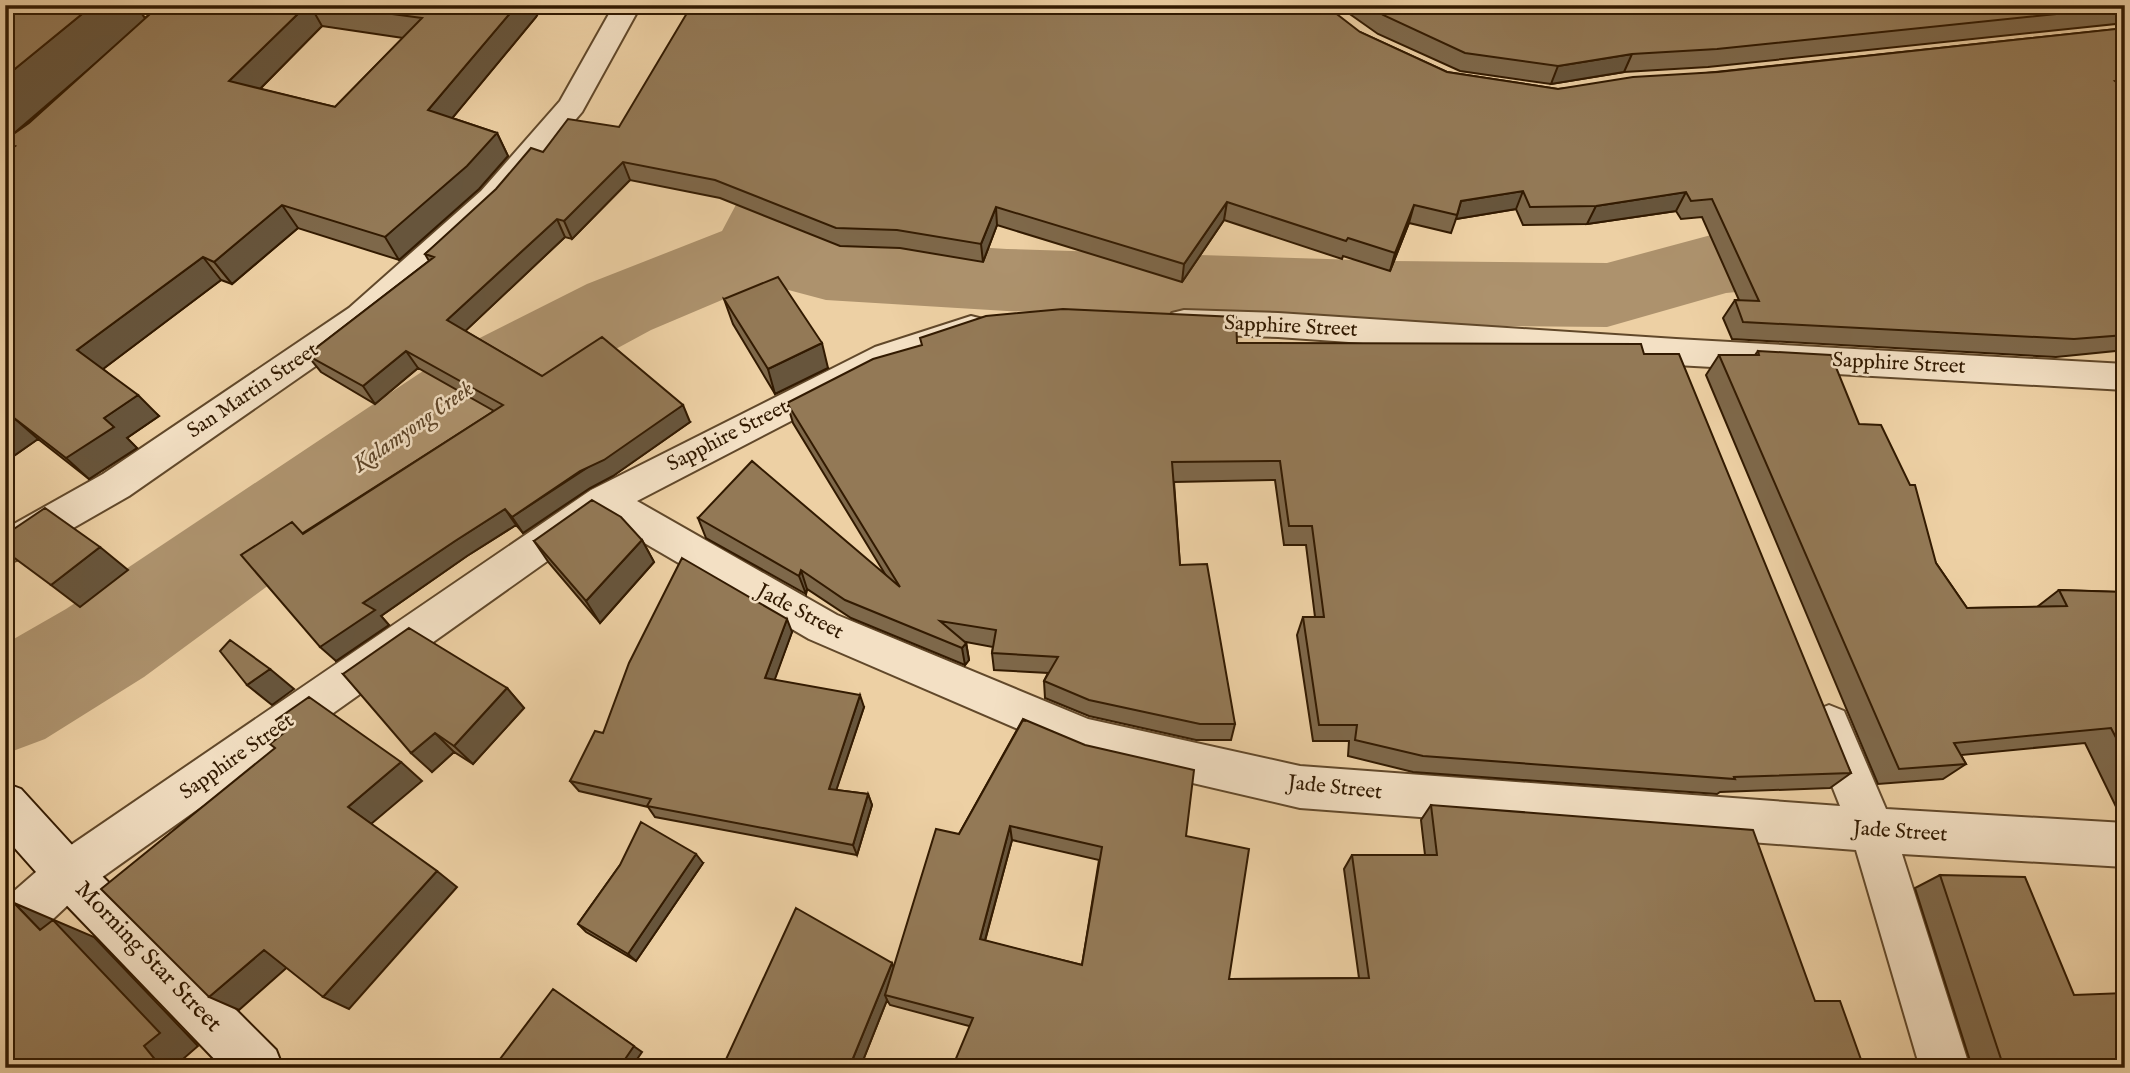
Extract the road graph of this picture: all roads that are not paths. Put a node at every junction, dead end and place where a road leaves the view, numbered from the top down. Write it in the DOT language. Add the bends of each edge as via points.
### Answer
graph roads {
  1 [pos="628,5"];
  2 [pos="1000,321"];
  3 [pos="1157,321"];
  4 [pos="1676,352"];
  5 [pos="2125,377"];
  6 [pos="1692,391"];
  7 [pos="604,501"];
  8 [pos="5,548"];
  9 [pos="1814,688"];
  10 [pos="5,804"];
  11 [pos="1872,831"];
  12 [pos="2125,845"];
  13 [pos="68,874"];
  14 [pos="5,931"];
  15 [pos="258,1068"];
  16 [pos="1945,1068"];
  1 -- 8 [label="street, San Martin Street" via="572,106 492,198 361,317 116,485"];
  2 -- 7 [label="street, Sapphire Street" via="887,356"];
  3 -- 4 [label="street, Sapphire Street"];
  4 -- 5 [label="street, Sapphire Street"];
  4 -- 6 [label="street"];
  7 -- 11 [label="street, Jade Street" via="823,627 1085,738 1300,787"];
  7 -- 13 [label="street, Sapphire Street"];
  9 -- 11 [label="street"];
  10 -- 13 [label="street, Morning Star Street"];
  11 -- 12 [label="street, Jade Street"];
  11 -- 16 [label="street"];
  13 -- 14 [label="street, Sapphire Street"];
  13 -- 15 [label="street, Morning Star Street"];
}
